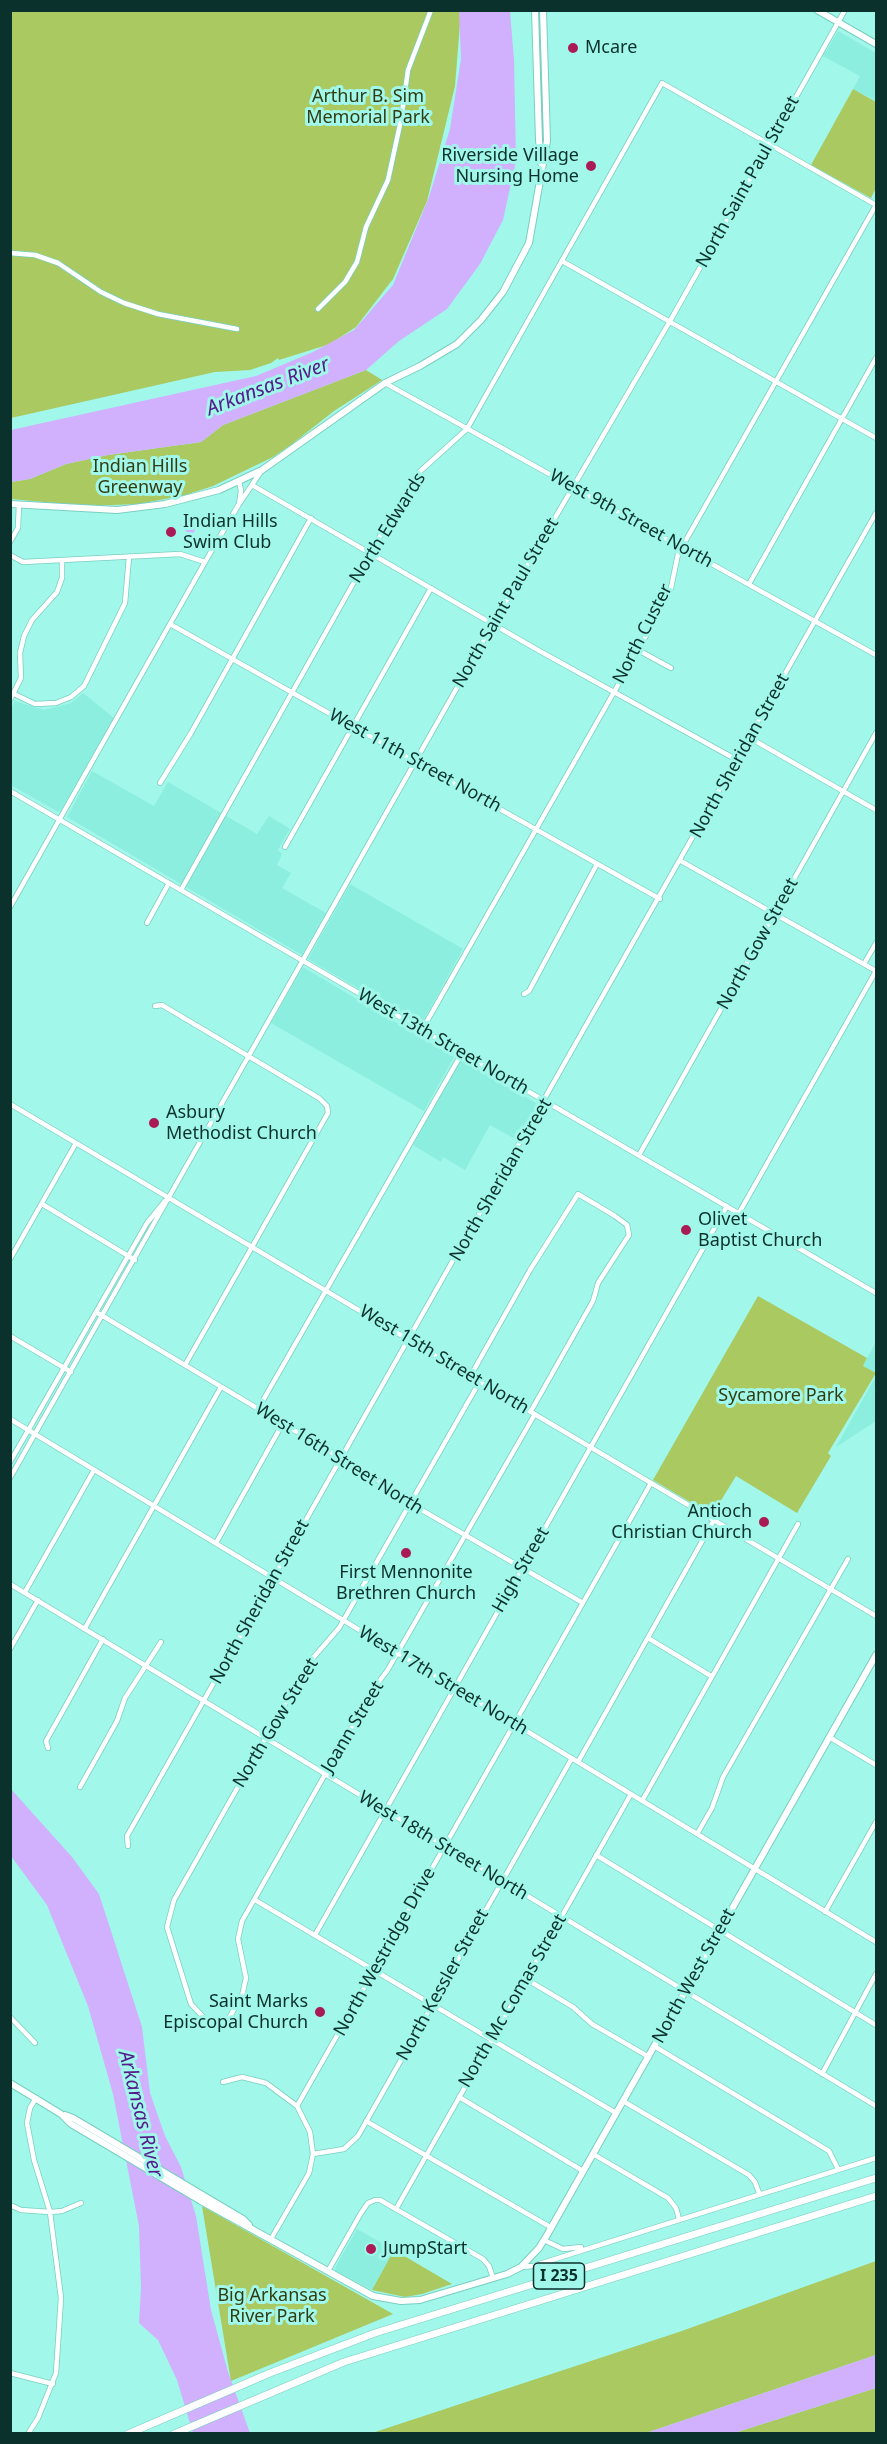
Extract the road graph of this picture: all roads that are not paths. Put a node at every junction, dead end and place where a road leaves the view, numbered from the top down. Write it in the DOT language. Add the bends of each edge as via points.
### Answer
graph roads {
  1 [pos="431,10"];
  2 [pos="535,10"];
  3 [pos="543,10"];
  4 [pos="817,10"];
  5 [pos="845,10"];
  6 [pos="838,22"];
  7 [pos="876,44"];
  8 [pos="768,144"];
  9 [pos="542,169"];
  10 [pos="876,205"];
  11 [pos="10,253"];
  12 [pos="562,261"];
  13 [pos="318,309"];
  14 [pos="670,321"];
  15 [pos="237,329"];
  16 [pos="876,358"];
  17 [pos="777,381"];
  18 [pos="385,383"];
  19 [pos="842,418"];
  20 [pos="467,429"];
  21 [pos="876,438"];
  22 [pos="262,470"];
  23 [pos="239,481"];
  24 [pos="252,484"];
  25 [pos="573,487"];
  26 [pos="10,504"];
  27 [pos="19,504"];
  28 [pos="239,504"];
  29 [pos="876,513"];
  30 [pos="311,518"];
  31 [pos="870,525"];
  32 [pos="876,529"];
  33 [pos="10,542"];
  34 [pos="682,547"];
  35 [pos="370,553"];
  36 [pos="10,555"];
  37 [pos="129,557"];
  38 [pos="62,561"];
  39 [pos="205,562"];
  40 [pos="749,584"];
  41 [pos="431,588"];
  42 [pos="816,621"];
  43 [pos="170,624"];
  44 [pos="493,624"];
  45 [pos="638,650"];
  46 [pos="876,655"];
  47 [pos="232,659"];
  48 [pos="671,669"];
  49 [pos="292,692"];
  50 [pos="12,693"];
  51 [pos="613,693"];
  52 [pos="10,700"];
  53 [pos="353,727"];
  54 [pos="876,733"];
  55 [pos="750,738"];
  56 [pos="737,760"];
  57 [pos="415,762"];
  58 [pos="160,783"];
  59 [pos="10,791"];
  60 [pos="844,791"];
  61 [pos="876,810"];
  62 [pos="60,820"];
  63 [pos="536,829"];
  64 [pos="285,847"];
  65 [pos="681,861"];
  66 [pos="597,864"];
  67 [pos="169,883"];
  68 [pos="181,890"];
  69 [pos="13,898"];
  70 [pos="660,898"];
  71 [pos="10,907"];
  72 [pos="775,913"];
  73 [pos="147,923"];
  74 [pos="876,944"];
  75 [pos="303,961"];
  76 [pos="864,964"];
  77 [pos="876,971"];
  78 [pos="524,994"];
  79 [pos="155,1006"];
  80 [pos="422,1030"];
  81 [pos="462,1053"];
  82 [pos="249,1056"];
  83 [pos="545,1101"];
  84 [pos="10,1104"];
  85 [pos="76,1143"];
  86 [pos="639,1155"];
  87 [pos="168,1197"];
  88 [pos="42,1204"];
  89 [pos="728,1206"];
  90 [pos="739,1213"];
  91 [pos="253,1246"];
  92 [pos="128,1256"];
  93 [pos="10,1259"];
  94 [pos="135,1260"];
  95 [pos="326,1290"];
  96 [pos="876,1293"];
  97 [pos="96,1312"];
  98 [pos="103,1316"];
  99 [pos="10,1336"];
  100 [pos="410,1340"];
  101 [pos="185,1365"];
  102 [pos="64,1368"];
  103 [pos="71,1372"];
  104 [pos="471,1375"];
  105 [pos="480,1381"];
  106 [pos="221,1387"];
  107 [pos="258,1408"];
  108 [pos="533,1412"];
  109 [pos="10,1419"];
  110 [pos="283,1423"];
  111 [pos="29,1430"];
  112 [pos="35,1434"];
  113 [pos="591,1447"];
  114 [pos="342,1459"];
  115 [pos="10,1462"];
  116 [pos="94,1470"];
  117 [pos="10,1478"];
  118 [pos="651,1483"];
  119 [pos="411,1503"];
  120 [pos="154,1506"];
  121 [pos="714,1520"];
  122 [pos="798,1524"];
  123 [pos="466,1536"];
  124 [pos="216,1543"];
  125 [pos="779,1558"];
  126 [pos="848,1558"];
  127 [pos="522,1568"];
  128 [pos="274,1578"];
  129 [pos="10,1584"];
  130 [pos="830,1589"];
  131 [pos="25,1592"];
  132 [pos="38,1600"];
  133 [pos="583,1603"];
  134 [pos="876,1616"];
  135 [pos="343,1620"];
  136 [pos="85,1628"];
  137 [pos="648,1638"];
  138 [pos="103,1640"];
  139 [pos="160,1642"];
  140 [pos="10,1649"];
  141 [pos="398,1653"];
  142 [pos="876,1655"];
  143 [pos="145,1665"];
  144 [pos="711,1676"];
  145 [pos="454,1687"];
  146 [pos="205,1701"];
  147 [pos="514,1723"];
  148 [pos="266,1737"];
  149 [pos="829,1737"];
  150 [pos="48,1748"];
  151 [pos="572,1758"];
  152 [pos="578,1762"];
  153 [pos="876,1765"];
  154 [pos="325,1774"];
  155 [pos="80,1787"];
  156 [pos="631,1794"];
  157 [pos="642,1801"];
  158 [pos="385,1810"];
  159 [pos="876,1822"];
  160 [pos="697,1834"];
  161 [pos="128,1846"];
  162 [pos="444,1846"];
  163 [pos="596,1855"];
  164 [pos="754,1869"];
  165 [pos="501,1881"];
  166 [pos="255,1900"];
  167 [pos="825,1912"];
  168 [pos="561,1917"];
  169 [pos="720,1930"];
  170 [pos="315,1935"];
  171 [pos="876,1942"];
  172 [pos="375,1970"];
  173 [pos="876,1974"];
  174 [pos="526,1979"];
  175 [pos="686,1992"];
  176 [pos="432,2004"];
  177 [pos="855,2013"];
  178 [pos="200,2015"];
  179 [pos="10,2018"];
  180 [pos="876,2025"];
  181 [pos="491,2040"];
  182 [pos="35,2043"];
  183 [pos="654,2046"];
  184 [pos="649,2057"];
  185 [pos="822,2074"];
  186 [pos="224,2082"];
  187 [pos="10,2083"];
  188 [pos="459,2097"];
  189 [pos="36,2098"];
  190 [pos="623,2101"];
  191 [pos="297,2106"];
  192 [pos="876,2106"];
  193 [pos="616,2113"];
  194 [pos="61,2114"];
  195 [pos="366,2121"];
  196 [pos="313,2154"];
  197 [pos="593,2154"];
  198 [pos="426,2156"];
  199 [pos="876,2158"];
  200 [pos="838,2169"];
  201 [pos="583,2171"];
  202 [pos="876,2178"];
  203 [pos="759,2193"];
  204 [pos="876,2196"];
  205 [pos="81,2203"];
  206 [pos="10,2205"];
  207 [pos="396,2209"];
  208 [pos="50,2212"];
  209 [pos="679,2218"];
  210 [pos="249,2226"];
  211 [pos="552,2228"];
  212 [pos="272,2239"];
  213 [pos="544,2240"];
  214 [pos="601,2243"];
  215 [pos="521,2267"];
  216 [pos="328,2271"];
  217 [pos="493,2278"];
  218 [pos="10,2373"];
  219 [pos="52,2384"];
  220 [pos="177,2432"];
  221 [pos="28,2433"];
  222 [pos="129,2433"];
  1 -- 13 [label="street" via="408,70 388,180 366,227 357,262 340,288"];
  2 -- 9 [label="main road"];
  3 -- 9 [label="main road" via="547,141"];
  4 -- 6 [label="main road"];
  5 -- 6 [label="street, North Saint Paul Street"];
  6 -- 7 [label="main road"];
  6 -- 8 [label="street, North Saint Paul Street"];
  8 -- 10 [label="street"];
  8 -- 12 [label="street, North Edwards" via="662,83"];
  8 -- 14 [label="street, North Saint Paul Street"];
  9 -- 18 [label="main road" via="529,243 503,292 457,344"];
  10 -- 17 [label="street, North Custer"];
  11 -- 15 [label="street" via="35,255 58,263 123,303"];
  12 -- 14 [label="street"];
  12 -- 20 [label="street, North Edwards"];
  14 -- 17 [label="street"];
  14 -- 25 [label="street, North Saint Paul Street"];
  16 -- 19 [label="street"];
  17 -- 19 [label="street"];
  17 -- 34 [label="street, North Custer"];
  18 -- 20 [label="street, West 9th Street North"];
  18 -- 22 [label="main road"];
  19 -- 21 [label="street"];
  19 -- 40 [label="street"];
  20 -- 25 [label="street, West 9th Street North"];
  20 -- 35 [label="street, North Edwards" via="416,475"];
  22 -- 23 [label="main road"];
  22 -- 24 [label="street"];
  23 -- 27 [label="main road" via="184,500 140,508"];
  23 -- 28 [label="street"];
  24 -- 28 [label="street"];
  24 -- 30 [label="street"];
  25 -- 34 [label="street, West 9th Street North"];
  25 -- 44 [label="street, North Saint Paul Street"];
  26 -- 27 [label="main road"];
  27 -- 33 [label="street" via="18,528"];
  28 -- 39 [label="street"];
  29 -- 31 [label="street, North Sheridan Street"];
  30 -- 35 [label="street"];
  30 -- 47 [label="street"];
  31 -- 32 [label="street"];
  31 -- 42 [label="street, North Sheridan Street"];
  34 -- 40 [label="street, West 9th Street North"];
  34 -- 45 [label="street, North Custer" via="671,588"];
  35 -- 41 [label="street"];
  35 -- 49 [label="street, North Edwards"];
  36 -- 38 [label="street" via="23,562"];
  37 -- 38 [label="street"];
  37 -- 39 [label="street" via="180,554"];
  37 -- 50 [label="street" via="125,603 84,686 56,704 35,704"];
  38 -- 50 [label="street" via="57,592 32,620 24,636 21,678"];
  39 -- 43 [label="street"];
  40 -- 42 [label="street, West 9th Street North"];
  41 -- 44 [label="street"];
  41 -- 53 [label="street"];
  42 -- 46 [label="street, West 9th Street North"];
  42 -- 55 [label="street, North Sheridan Street"];
  43 -- 47 [label="street, West 11th Street North"];
  43 -- 62 [label="street"];
  44 -- 51 [label="street"];
  44 -- 57 [label="street, North Saint Paul Street"];
  45 -- 48 [label="street"];
  45 -- 51 [label="street, North Custer"];
  47 -- 49 [label="street, West 11th Street North"];
  47 -- 58 [label="street"];
  49 -- 53 [label="street, West 11th Street North"];
  49 -- 68 [label="street, North Edwards"];
  50 -- 52 [label="street"];
  51 -- 56 [label="street"];
  51 -- 63 [label="street, North Custer"];
  53 -- 57 [label="street, West 11th Street North"];
  53 -- 64 [label="street"];
  54 -- 60 [label="street, North Gow Street"];
  55 -- 56 [label="street, North Sheridan Street"];
  55 -- 60 [label="street"];
  56 -- 65 [label="street, North Sheridan Street"];
  57 -- 63 [label="street, West 11th Street North"];
  57 -- 75 [label="street, North Saint Paul Street"];
  59 -- 62 [label="street, West 13th Street North"];
  60 -- 61 [label="street"];
  60 -- 72 [label="street, North Gow Street"];
  62 -- 67 [label="street, West 13th Street North"];
  62 -- 69 [label="street"];
  63 -- 66 [label="street, West 11th Street North"];
  63 -- 80 [label="street, North Custer"];
  65 -- 70 [label="street, North Sheridan Street"];
  65 -- 72 [label="street"];
  66 -- 70 [label="street, West 11th Street North"];
  66 -- 78 [label="street"];
  67 -- 68 [label="street, West 13th Street North"];
  67 -- 73 [label="street"];
  68 -- 75 [label="street, West 13th Street North"];
  69 -- 71 [label="street"];
  70 -- 83 [label="street, North Sheridan Street"];
  72 -- 76 [label="street"];
  72 -- 86 [label="street, North Gow Street"];
  74 -- 76 [label="street"];
  75 -- 80 [label="street, West 13th Street North"];
  75 -- 82 [label="street, North Saint Paul Street"];
  76 -- 77 [label="street"];
  77 -- 90 [label="street"];
  79 -- 82 [label="street" via="162,1005"];
  80 -- 81 [label="street, West 13th Street North"];
  81 -- 83 [label="street, West 13th Street North"];
  81 -- 95 [label="street"];
  82 -- 87 [label="street, North Saint Paul Street"];
  82 -- 91 [label="street" via="325,1102 328,1113"];
  83 -- 86 [label="street, West 13th Street North"];
  83 -- 100 [label="street, North Sheridan Street"];
  84 -- 85 [label="street, West 15th Street North"];
  85 -- 87 [label="street, West 15th Street North"];
  85 -- 88 [label="street"];
  86 -- 89 [label="street, West 13th Street North"];
  87 -- 91 [label="street, West 15th Street North"];
  87 -- 92 [label="street, North Saint Paul Street"];
  87 -- 94 [label="street, North Saint Paul Street"];
  88 -- 92 [label="street"];
  88 -- 93 [label="street"];
  89 -- 90 [label="street, West 13th Street North"];
  89 -- 113 [label="street, High Street"];
  90 -- 96 [label="street, West 13th Street North"];
  91 -- 95 [label="street, West 15th Street North"];
  91 -- 101 [label="street"];
  92 -- 94 [label="street"];
  92 -- 97 [label="street, North Saint Paul Street"];
  94 -- 98 [label="street, North Saint Paul Street"];
  95 -- 100 [label="street, West 15th Street North"];
  95 -- 107 [label="street"];
  97 -- 98 [label="street, West 16th Street North"];
  97 -- 102 [label="street, North Saint Paul Street"];
  98 -- 101 [label="street, West 16th Street North"];
  98 -- 103 [label="street, North Saint Paul Street"];
  99 -- 102 [label="street"];
  100 -- 104 [label="street, West 15th Street North"];
  100 -- 114 [label="street, North Sheridan Street"];
  101 -- 106 [label="street, West 16th Street North"];
  102 -- 103 [label="street"];
  102 -- 111 [label="street, North Saint Paul Street"];
  103 -- 112 [label="street, North Saint Paul Street"];
  104 -- 105 [label="street, West 15th Street North"];
  104 -- 108 [label="street, Joann Street" via="578,1194 620,1219 630,1230 627,1239 598,1283 593,1301"];
  105 -- 108 [label="street, West 15th Street North"];
  105 -- 119 [label="street, North Gow Street"];
  106 -- 107 [label="street, West 16th Street North"];
  106 -- 120 [label="street"];
  107 -- 110 [label="street, West 16th Street North"];
  108 -- 113 [label="street, West 15th Street North"];
  108 -- 123 [label="street, Joann Street"];
  109 -- 111 [label="street, West 17th Street North"];
  110 -- 114 [label="street, West 16th Street North"];
  110 -- 124 [label="street"];
  111 -- 112 [label="street, West 17th Street North"];
  111 -- 115 [label="street, North Saint Paul Street"];
  112 -- 116 [label="street, West 17th Street North"];
  112 -- 117 [label="street, North Saint Paul Street"];
  113 -- 118 [label="street, West 15th Street North"];
  113 -- 127 [label="street, High Street"];
  114 -- 119 [label="street, West 16th Street North"];
  114 -- 128 [label="street, North Sheridan Street"];
  116 -- 120 [label="street, West 17th Street North"];
  116 -- 131 [label="street"];
  118 -- 121 [label="street, West 15th Street North"];
  118 -- 133 [label="street, North Westridge Drive"];
  119 -- 123 [label="street, West 16th Street North"];
  119 -- 135 [label="street, North Gow Street"];
  120 -- 124 [label="street, West 17th Street North"];
  120 -- 136 [label="street"];
  121 -- 125 [label="street, West 15th Street North"];
  121 -- 137 [label="street"];
  122 -- 125 [label="street"];
  123 -- 127 [label="street, West 16th Street North"];
  123 -- 141 [label="street, Joann Street"];
  124 -- 128 [label="street, West 17th Street North"];
  125 -- 130 [label="street, West 15th Street North"];
  125 -- 144 [label="street"];
  126 -- 130 [label="street"];
  127 -- 133 [label="street, West 16th Street North"];
  127 -- 145 [label="street, High Street"];
  128 -- 135 [label="street, West 17th Street North"];
  128 -- 146 [label="street, North Sheridan Street"];
  129 -- 131 [label="street, West 18th Street North"];
  130 -- 134 [label="street, West 15th Street North"];
  130 -- 160 [label="street" via="728,1768"];
  131 -- 132 [label="street, West 18th Street North"];
  132 -- 136 [label="street, West 18th Street North"];
  132 -- 140 [label="street"];
  133 -- 147 [label="street, North Westridge Drive"];
  135 -- 141 [label="street, West 17th Street North"];
  135 -- 148 [label="street, North Gow Street" via="313,1658"];
  136 -- 138 [label="street, West 18th Street North"];
  137 -- 144 [label="street"];
  137 -- 152 [label="street"];
  138 -- 143 [label="street, West 18th Street North"];
  138 -- 150 [label="street" via="46,1741"];
  139 -- 143 [label="street"];
  141 -- 145 [label="street, West 17th Street North"];
  141 -- 154 [label="street, Joann Street"];
  142 -- 149 [label="main road, North West Street"];
  143 -- 146 [label="street, West 18th Street North"];
  143 -- 155 [label="street"];
  144 -- 157 [label="street"];
  145 -- 147 [label="street, West 17th Street North"];
  145 -- 158 [label="street, High Street"];
  146 -- 148 [label="street, West 18th Street North"];
  146 -- 161 [label="street, North Sheridan Street" via="128,1836"];
  147 -- 151 [label="street, West 17th Street North"];
  147 -- 162 [label="street, North Westridge Drive"];
  148 -- 154 [label="street, West 18th Street North"];
  148 -- 178 [label="street, North Gow Street" via="174,1900 168,1918 167,1927 184,1986"];
  149 -- 153 [label="street"];
  149 -- 164 [label="main road, North West Street"];
  151 -- 152 [label="street, West 17th Street North"];
  151 -- 165 [label="street, North Kessler Street"];
  152 -- 156 [label="street, West 17th Street North"];
  154 -- 158 [label="street, West 18th Street North"];
  154 -- 166 [label="street, Joann Street"];
  156 -- 157 [label="street, West 17th Street North"];
  156 -- 163 [label="street, North Mc Comas Street"];
  157 -- 160 [label="street, West 17th Street North"];
  158 -- 162 [label="street, West 18th Street North"];
  158 -- 170 [label="street, High Street"];
  159 -- 167 [label="street"];
  160 -- 164 [label="street, West 17th Street North"];
  162 -- 165 [label="street, West 18th Street North"];
  162 -- 172 [label="street, North Westridge Drive"];
  163 -- 168 [label="street, North Mc Comas Street"];
  163 -- 169 [label="street"];
  164 -- 167 [label="street, West 17th Street North"];
  164 -- 169 [label="main road, North West Street"];
  165 -- 168 [label="street, West 18th Street North"];
  165 -- 176 [label="street, North Kessler Street"];
  166 -- 170 [label="street"];
  166 -- 178 [label="street, Joann Street" via="238,1939 246,1978 242,1996 226,2023 212,2024"];
  167 -- 171 [label="street, West 17th Street North"];
  168 -- 174 [label="street, North Mc Comas Street"];
  168 -- 175 [label="street, West 18th Street North"];
  169 -- 175 [label="main road, North West Street"];
  169 -- 177 [label="street"];
  170 -- 172 [label="street"];
  172 -- 176 [label="street"];
  172 -- 191 [label="street, North Westridge Drive"];
  173 -- 177 [label="street"];
  174 -- 181 [label="street, North Mc Comas Street"];
  174 -- 184 [label="street"];
  175 -- 183 [label="main road, North West Street"];
  175 -- 185 [label="street, West 18th Street North"];
  176 -- 181 [label="street"];
  176 -- 195 [label="street, North Kessler Street"];
  177 -- 180 [label="street"];
  177 -- 185 [label="street"];
  179 -- 182 [label="street"];
  181 -- 188 [label="street, North Mc Comas Street"];
  181 -- 193 [label="street"];
  183 -- 184 [label="main road, North West Street"];
  183 -- 200 [label="street" via="829,2151"];
  184 -- 190 [label="main road, North West Street"];
  185 -- 192 [label="street, West 18th Street North"];
  186 -- 191 [label="street" via="242,2077 266,2083"];
  187 -- 189 [label="main road"];
  188 -- 198 [label="street, North Mc Comas Street"];
  188 -- 201 [label="street"];
  189 -- 194 [label="main road"];
  189 -- 208 [label="street" via="27,2123"];
  190 -- 193 [label="main road, North West Street"];
  190 -- 203 [label="street" via="749,2175"];
  191 -- 196 [label="street" via="310,2132"];
  193 -- 197 [label="main road, North West Street"];
  194 -- 210 [label="main road" via="200,2193"];
  194 -- 210 [label="main road" via="112,2149"];
  195 -- 196 [label="street, North Kessler Street" via="344,2150"];
  195 -- 198 [label="street"];
  196 -- 212 [label="street" via="309,2173"];
  197 -- 201 [label="main road, North West Street"];
  197 -- 209 [label="street" via="668,2199"];
  198 -- 207 [label="street, North Mc Comas Street"];
  198 -- 211 [label="street"];
  199 -- 200 [label="street"];
  200 -- 203 [label="street"];
  201 -- 211 [label="main road, North West Street"];
  202 -- 222 [label="highway, I 235" via="375,2333"];
  203 -- 209 [label="street"];
  204 -- 220 [label="highway, I 235" via="381,2349"];
  205 -- 208 [label="street"];
  206 -- 208 [label="street" via="21,2210"];
  207 -- 216 [label="street" via="380,2200 368,2203"];
  207 -- 217 [label="street" via="483,2259"];
  208 -- 219 [label="street" via="61,2298"];
  209 -- 214 [label="street"];
  210 -- 212 [label="main road"];
  211 -- 213 [label="main road, North West Street"];
  212 -- 216 [label="main road"];
  213 -- 214 [label="street" via="570,2249"];
  213 -- 215 [label="main road, North West Street"];
  214 -- 215 [label="street"];
  215 -- 217 [label="main road, North West Street"];
  216 -- 217 [label="main road, North West Street" via="361,2290 393,2301 420,2300"];
  218 -- 219 [label="street"];
  219 -- 221 [label="street"];
}
